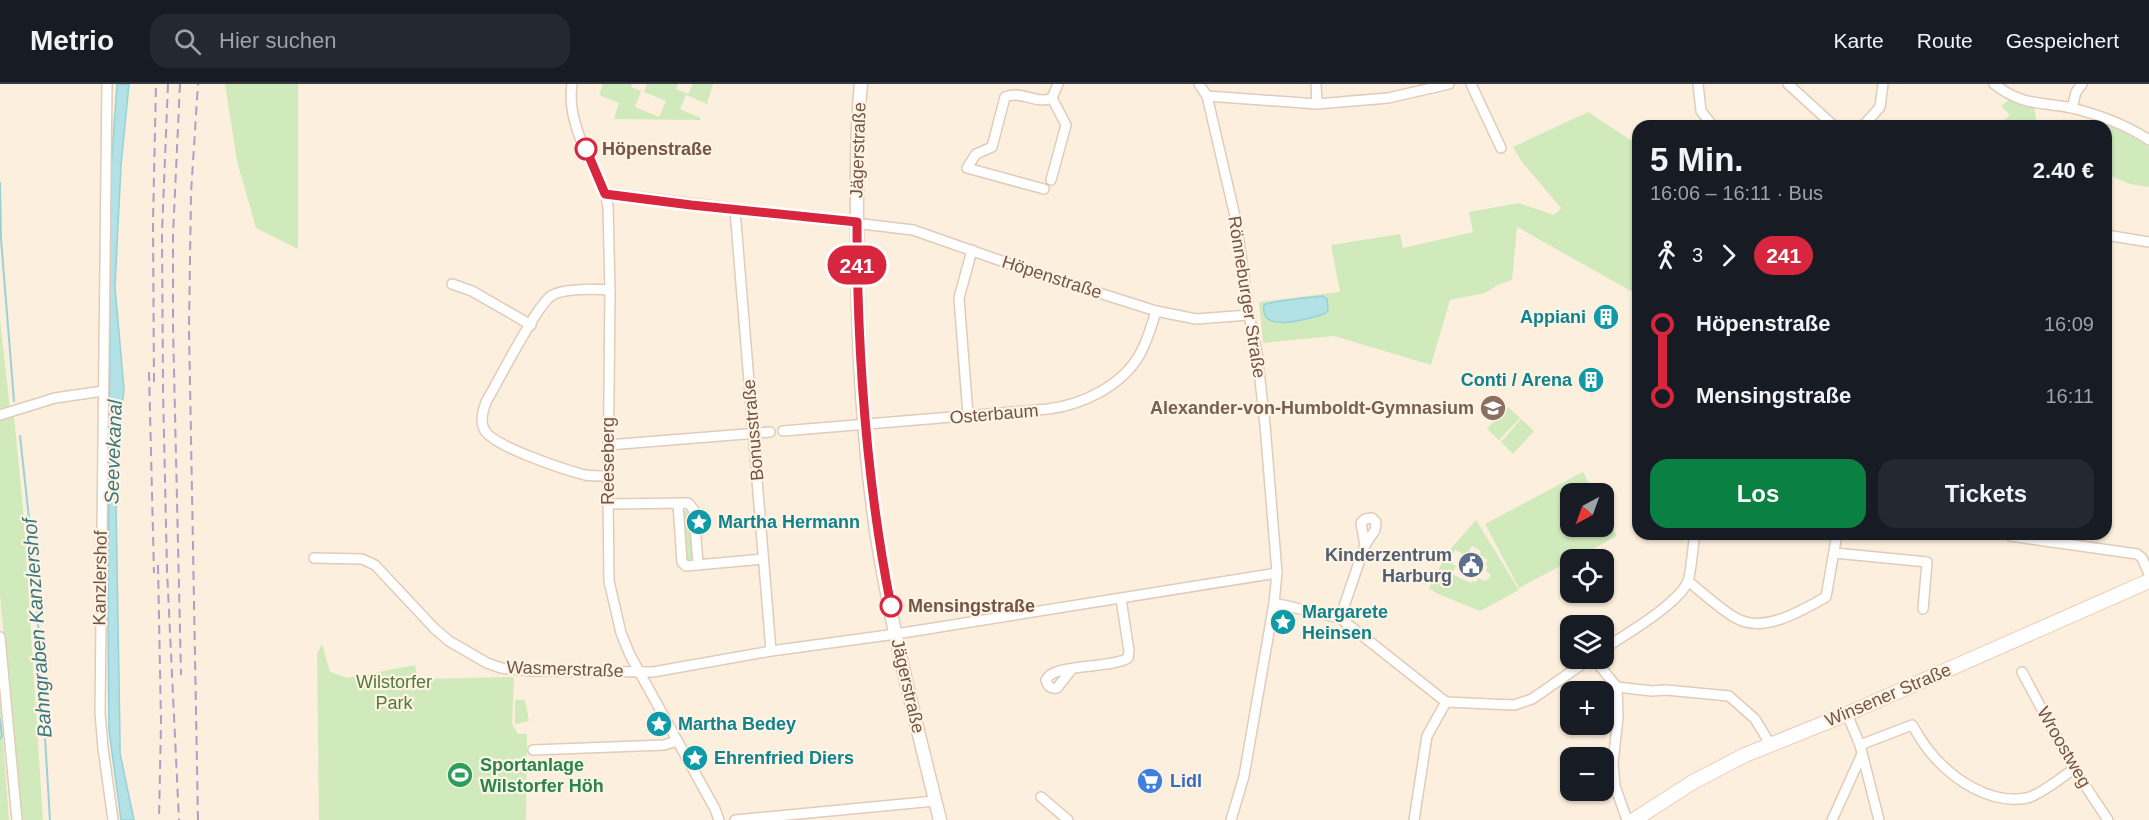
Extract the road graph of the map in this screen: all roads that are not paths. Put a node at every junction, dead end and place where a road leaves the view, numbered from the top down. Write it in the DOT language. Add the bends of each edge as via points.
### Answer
graph roads {
  1 [pos="107,84"];
  2 [pos="572,84"];
  3 [pos="861,84"];
  4 [pos="1058,84"];
  5 [pos="1198,84"];
  6 [pos="1316,84"];
  7 [pos="1453,84"];
  8 [pos="1471,84"];
  9 [pos="1698,84"];
  10 [pos="1788,84"];
  11 [pos="1883,84"];
  12 [pos="1994,84"];
  13 [pos="2082,84"];
  14 [pos="1207,96"];
  15 [pos="1052,98"];
  16 [pos="1317,104"];
  17 [pos="2072,108"];
  18 [pos="1708,120"];
  19 [pos="1827,120"];
  20 [pos="1868,120"];
  21 [pos="2149,140"];
  22 [pos="1501,148"];
  23 [pos="1051,180"];
  24 [pos="1044,189"];
  25 [pos="605,194"];
  26 [pos="735,210"];
  27 [pos="857,222"];
  28 [pos="2112,236"];
  29 [pos="2149,242"];
  30 [pos="972,250"];
  31 [pos="452,284"];
  32 [pos="610,290"];
  33 [pos="1156,311"];
  34 [pos="1249,315"];
  35 [pos="531,325"];
  36 [pos="103,391"];
  37 [pos="0,415"];
  38 [pos="968,415"];
  39 [pos="865,425"];
  40 [pos="783,431"];
  41 [pos="770,432"];
  42 [pos="753,434"];
  43 [pos="608,446"];
  44 [pos="608,476"];
  45 [pos="608,504"];
  46 [pos="678,504"];
  47 [pos="1694,540"];
  48 [pos="1836,540"];
  49 [pos="2038,540"];
  50 [pos="1365,545"];
  51 [pos="1835,553"];
  52 [pos="314,558"];
  53 [pos="763,559"];
  54 [pos="698,565"];
  55 [pos="1277,573"];
  56 [pos="2149,574"];
  57 [pos="1688,581"];
  58 [pos="2149,581"];
  59 [pos="1121,599"];
  60 [pos="1274,603"];
  61 [pos="1923,609"];
  62 [pos="1340,618"];
  63 [pos="896,634"];
  64 [pos="0,637"];
  65 [pos="1614,643"];
  66 [pos="771,651"];
  67 [pos="1,656"];
  68 [pos="1072,669"];
  69 [pos="1576,669"];
  70 [pos="1601,669"];
  71 [pos="640,672"];
  72 [pos="2022,672"];
  73 [pos="1617,687"];
  74 [pos="1446,702"];
  75 [pos="1846,714"];
  76 [pos="5,740"];
  77 [pos="677,741"];
  78 [pos="1770,744"];
  79 [pos="533,750"];
  80 [pos="1861,750"];
  81 [pos="2074,769"];
  82 [pos="1041,797"];
  83 [pos="935,801"];
  84 [pos="827,816"];
  85 [pos="17,820"];
  86 [pos="113,820"];
  87 [pos="719,820"];
  88 [pos="735,820"];
  89 [pos="940,820"];
  90 [pos="1068,820"];
  91 [pos="1231,820"];
  92 [pos="1414,820"];
  93 [pos="1627,820"];
  94 [pos="1634,820"];
  95 [pos="1832,820"];
  96 [pos="1879,820"];
  97 [pos="2108,820"];
  1 -- 36 [label="street, Kanzlershof"];
  2 -- 25 [label="street, Reeseberg" via="573,118"];
  3 -- 27 [label="street, Jägerstraße"];
  4 -- 15 [label="street"];
  5 -- 14 [label="street"];
  6 -- 16 [label="street"];
  7 -- 16 [label="street" via="1388,98"];
  8 -- 22 [label="street"];
  9 -- 18 [label="street" via="1700,108"];
  10 -- 19 [label="street"];
  11 -- 20 [label="street" via="1880,106"];
  12 -- 17 [label="street" via="2027,102"];
  13 -- 17 [label="street"];
  14 -- 16 [label="street"];
  14 -- 34 [label="street, Rönneburger Straße" via="1237,225"];
  15 -- 23 [label="street" via="1066,125"];
  15 -- 24 [label="street" via="1013,94 1005,97 992,147 976,154 967,168"];
  17 -- 21 [label="street" via="2116,121"];
  25 -- 26 [label="street, Höpenstraße"];
  25 -- 32 [label="street, Reeseberg"];
  26 -- 27 [label="street, Höpenstraße"];
  26 -- 42 [label="street, Bonusstraße"];
  27 -- 30 [label="street, Höpenstraße" via="913,230"];
  27 -- 39 [label="street, Jägerstraße"];
  28 -- 29 [label="street"];
  30 -- 33 [label="street, Höpenstraße"];
  30 -- 38 [label="street" via="958,298"];
  31 -- 35 [label="street"];
  32 -- 35 [label="street" via="554,294"];
  32 -- 43 [label="street, Reeseberg"];
  33 -- 34 [label="street, Höpenstraße" via="1196,319"];
  33 -- 38 [label="street, Osterbaum" via="1138,358 1101,392 1058,408"];
  34 -- 55 [label="street, Rönneburger Straße" via="1266,425"];
  35 -- 44 [label="street" via="483,409 484,430 504,445 541,460 585,475"];
  36 -- 37 [label="street" via="55,398"];
  36 -- 86 [label="street, Kanzlershof" via="100,713"];
  38 -- 39 [label="street, Osterbaum"];
  39 -- 40 [label="street, Osterbaum"];
  39 -- 63 [label="street, Jägerstraße" via="877,537"];
  41 -- 42 [label="street"];
  42 -- 43 [label="street"];
  42 -- 53 [label="street, Bonusstraße"];
  43 -- 44 [label="street, Reeseberg"];
  44 -- 45 [label="street, Reeseberg"];
  45 -- 46 [label="street"];
  45 -- 71 [label="street, Reeseberg" via="611,592 621,633"];
  46 -- 54 [label="street" via="688,504 694,510"];
  46 -- 54 [label="street" via="682,562 686,566"];
  47 -- 57 [label="street"];
  48 -- 51 [label="street"];
  49 -- 56 [label="street" via="2137,554"];
  50 -- 62 [label="street"];
  51 -- 57 [label="street" via="1826,597 1770,622 1754,625 1738,620"];
  51 -- 61 [label="street" via="1927,562"];
  52 -- 71 [label="street, Wasmerstraße" via="362,559 375,565 449,641 501,668"];
  53 -- 54 [label="street"];
  53 -- 66 [label="street, Bonusstraße"];
  55 -- 59 [label="street"];
  55 -- 60 [label="street, Rönneburger Straße"];
  57 -- 65 [label="street" via="1669,604"];
  58 -- 75 [label="main road, Winsener Straße"];
  59 -- 63 [label="street"];
  59 -- 68 [label="street" via="1128,658"];
  60 -- 62 [label="street"];
  60 -- 91 [label="street, Rönneburger Straße" via="1244,776"];
  62 -- 74 [label="street"];
  63 -- 66 [label="street"];
  63 -- 83 [label="street, Jägerstraße"];
  64 -- 67 [label="street"];
  66 -- 71 [label="street"];
  67 -- 76 [label="street"];
  69 -- 74 [label="street" via="1532,699 1514,705"];
  70 -- 73 [label="street"];
  71 -- 77 [label="street, Reeseberg"];
  72 -- 81 [label="street, Wroostweg"];
  73 -- 78 [label="street" via="1729,696 1755,719"];
  73 -- 93 [label="street" via="1613,763 1615,786"];
  74 -- 92 [label="street" via="1427,736"];
  75 -- 78 [label="main road, Winsener Straße"];
  75 -- 80 [label="street"];
  76 -- 85 [label="street"];
  77 -- 79 [label="street" via="664,745"];
  77 -- 87 [label="street, Reeseberg"];
  78 -- 94 [label="main road, Winsener Straße" via="1708,773"];
  80 -- 81 [label="street" via="1912,725 1946,770 1984,793 2005,799 2032,796"];
  80 -- 95 [label="street"];
  80 -- 96 [label="street"];
  81 -- 97 [label="street, Wroostweg"];
  82 -- 90 [label="street"];
  83 -- 84 [label="street"];
  83 -- 89 [label="street, Jägerstraße"];
  84 -- 88 [label="street"];
}
